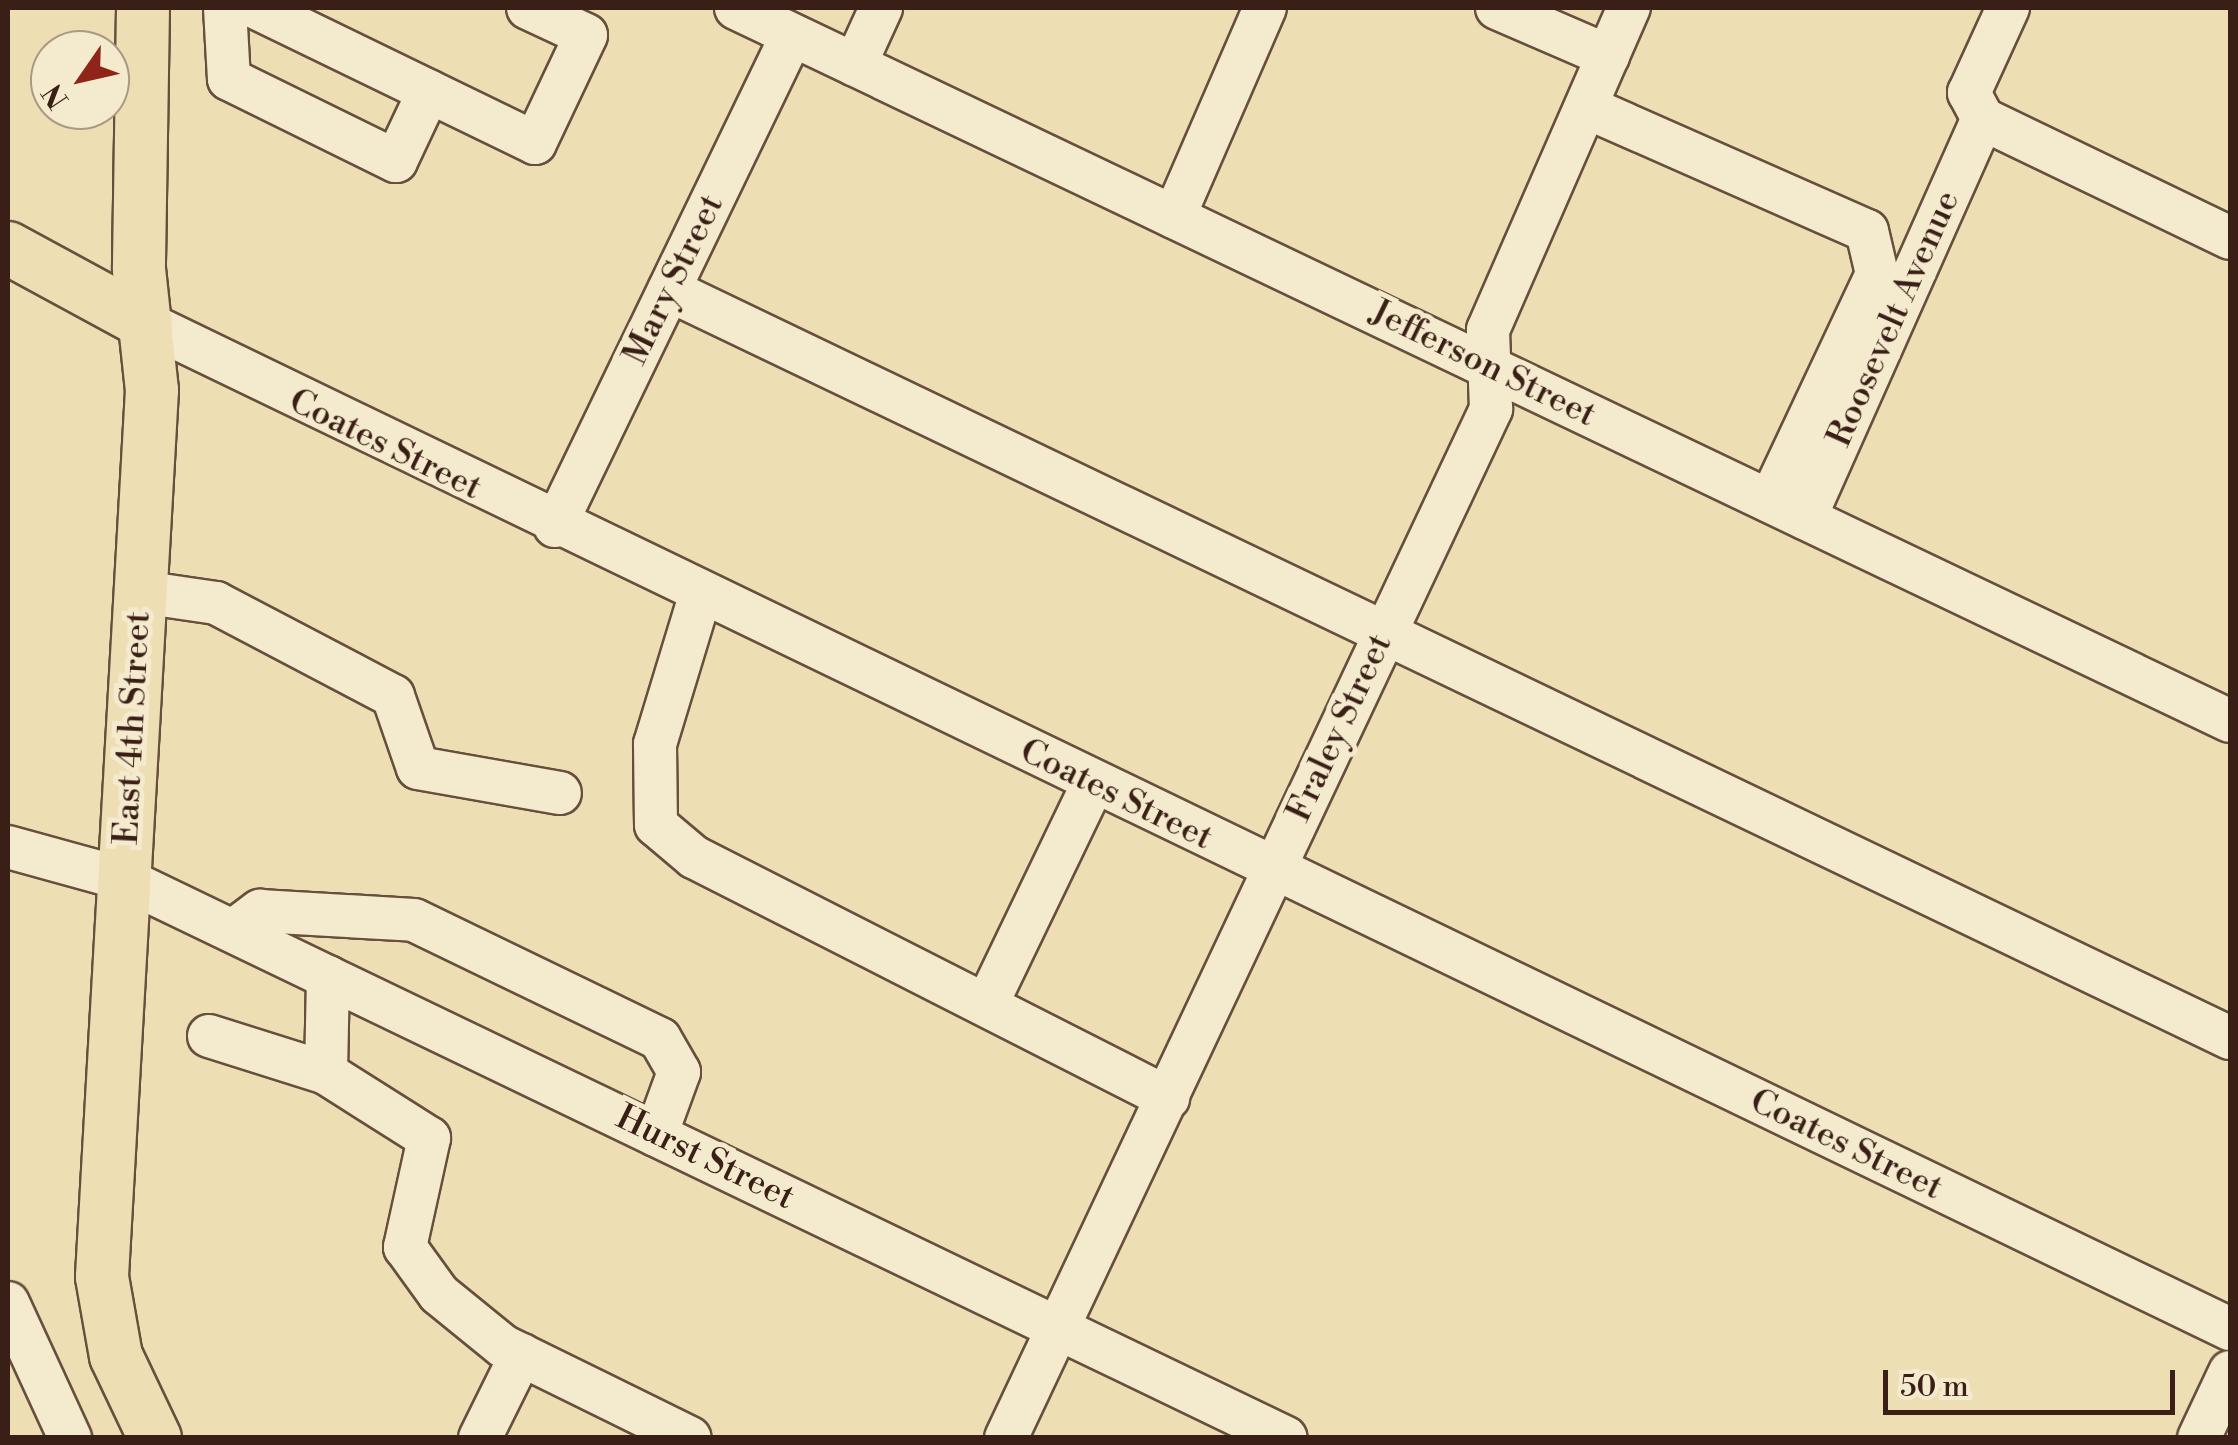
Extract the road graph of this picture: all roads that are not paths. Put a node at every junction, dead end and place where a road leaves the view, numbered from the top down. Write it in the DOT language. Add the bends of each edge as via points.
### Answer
graph roads {
  1 [pos="143,8"];
  2 [pos="225,8"];
  3 [pos="258,8"];
  4 [pos="528,8"];
  5 [pos="736,8"];
  6 [pos="881,8"];
  7 [pos="1265,8"];
  8 [pos="1498,8"];
  9 [pos="1629,8"];
  10 [pos="2008,8"];
  11 [pos="792,35"];
  12 [pos="1608,56"];
  13 [pos="855,65"];
  14 [pos="429,91"];
  15 [pos="1586,107"];
  16 [pos="1983,119"];
  17 [pos="1174,217"];
  18 [pos="2230,238"];
  19 [pos="8,248"];
  20 [pos="669,290"];
  21 [pos="146,322"];
  22 [pos="1488,367"];
  23 [pos="1788,510"];
  24 [pos="555,526"];
  25 [pos="140,592"];
  26 [pos="700,596"];
  27 [pos="1385,633"];
  28 [pos="2230,721"];
  29 [pos="1092,784"];
  30 [pos="560,792"];
  31 [pos="8,847"];
  32 [pos="1275,871"];
  33 [pos="124,879"];
  34 [pos="232,931"];
  35 [pos="328,977"];
  36 [pos="987,1004"];
  37 [pos="209,1036"];
  38 [pos="2230,1038"];
  39 [pos="326,1073"];
  40 [pos="1168,1098"];
  41 [pos="656,1134"];
  42 [pos="8,1303"];
  43 [pos="1058,1328"];
  44 [pos="2230,1329"];
  45 [pos="521,1356"];
  46 [pos="2230,1372"];
  47 [pos="70,1438"];
  48 [pos="155,1438"];
  49 [pos="480,1438"];
  50 [pos="690,1438"];
  51 [pos="1006,1438"];
  52 [pos="1286,1438"];
  53 [pos="2199,1438"];
  1 -- 21 [label="main road, East 4th Street"];
  2 -- 14 [label="street" via="229,80 396,161"];
  3 -- 14 [label="street"];
  4 -- 14 [label="street" via="586,36 534,143"];
  5 -- 11 [label="street, Jefferson Street"];
  6 -- 13 [label="street"];
  7 -- 17 [label="street"];
  8 -- 12 [label="street"];
  9 -- 12 [label="street, Fraley Street"];
  10 -- 16 [label="street" via="1969,93"];
  11 -- 13 [label="street, Jefferson Street"];
  11 -- 20 [label="street, Mary Street"];
  12 -- 15 [label="street, Fraley Street"];
  13 -- 17 [label="street, Jefferson Street"];
  15 -- 22 [label="street, Fraley Street" via="1488,330"];
  15 -- 23 [label="street" via="1867,231 1876,274"];
  16 -- 18 [label="street"];
  16 -- 23 [label="street, Roosevelt Avenue"];
  17 -- 22 [label="street, Jefferson Street"];
  19 -- 21 [label="main road, Coates Street"];
  20 -- 24 [label="street, Mary Street"];
  20 -- 27 [label="street"];
  21 -- 24 [label="street, Coates Street"];
  21 -- 25 [label="main road, East 4th Street" via="152,390"];
  22 -- 23 [label="street, Jefferson Street"];
  22 -- 27 [label="street, Fraley Street" via="1490,408"];
  23 -- 28 [label="street, Jefferson Street"];
  24 -- 26 [label="street, Coates Street"];
  25 -- 30 [label="street" via="216,604 393,696 418,768"];
  25 -- 33 [label="main road, East 4th Street"];
  26 -- 29 [label="street, Coates Street"];
  26 -- 36 [label="street" via="655,744 656,825 694,857"];
  27 -- 32 [label="street, Fraley Street"];
  27 -- 38 [label="street"];
  29 -- 32 [label="street, Coates Street"];
  29 -- 36 [label="street"];
  31 -- 33 [label="street, Hurst Street"];
  32 -- 40 [label="street, Fraley Street"];
  32 -- 44 [label="street, Coates Street"];
  33 -- 34 [label="street, Hurst Street"];
  33 -- 48 [label="main road, East 4th Street" via="102,1277 116,1356"];
  34 -- 35 [label="street, Hurst Street"];
  34 -- 41 [label="street" via="260,911 414,920 660,1039 679,1072"];
  35 -- 39 [label="street"];
  35 -- 41 [label="street, Hurst Street"];
  36 -- 40 [label="street"];
  37 -- 39 [label="street"];
  39 -- 45 [label="street" via="428,1138 405,1247 439,1294"];
  40 -- 43 [label="street, Fraley Street"];
  41 -- 43 [label="street, Hurst Street"];
  42 -- 47 [label="street"];
  43 -- 51 [label="street, Fraley Street"];
  43 -- 52 [label="street, Hurst Street"];
  45 -- 49 [label="street"];
  45 -- 50 [label="street"];
  46 -- 53 [label="street"];
}
